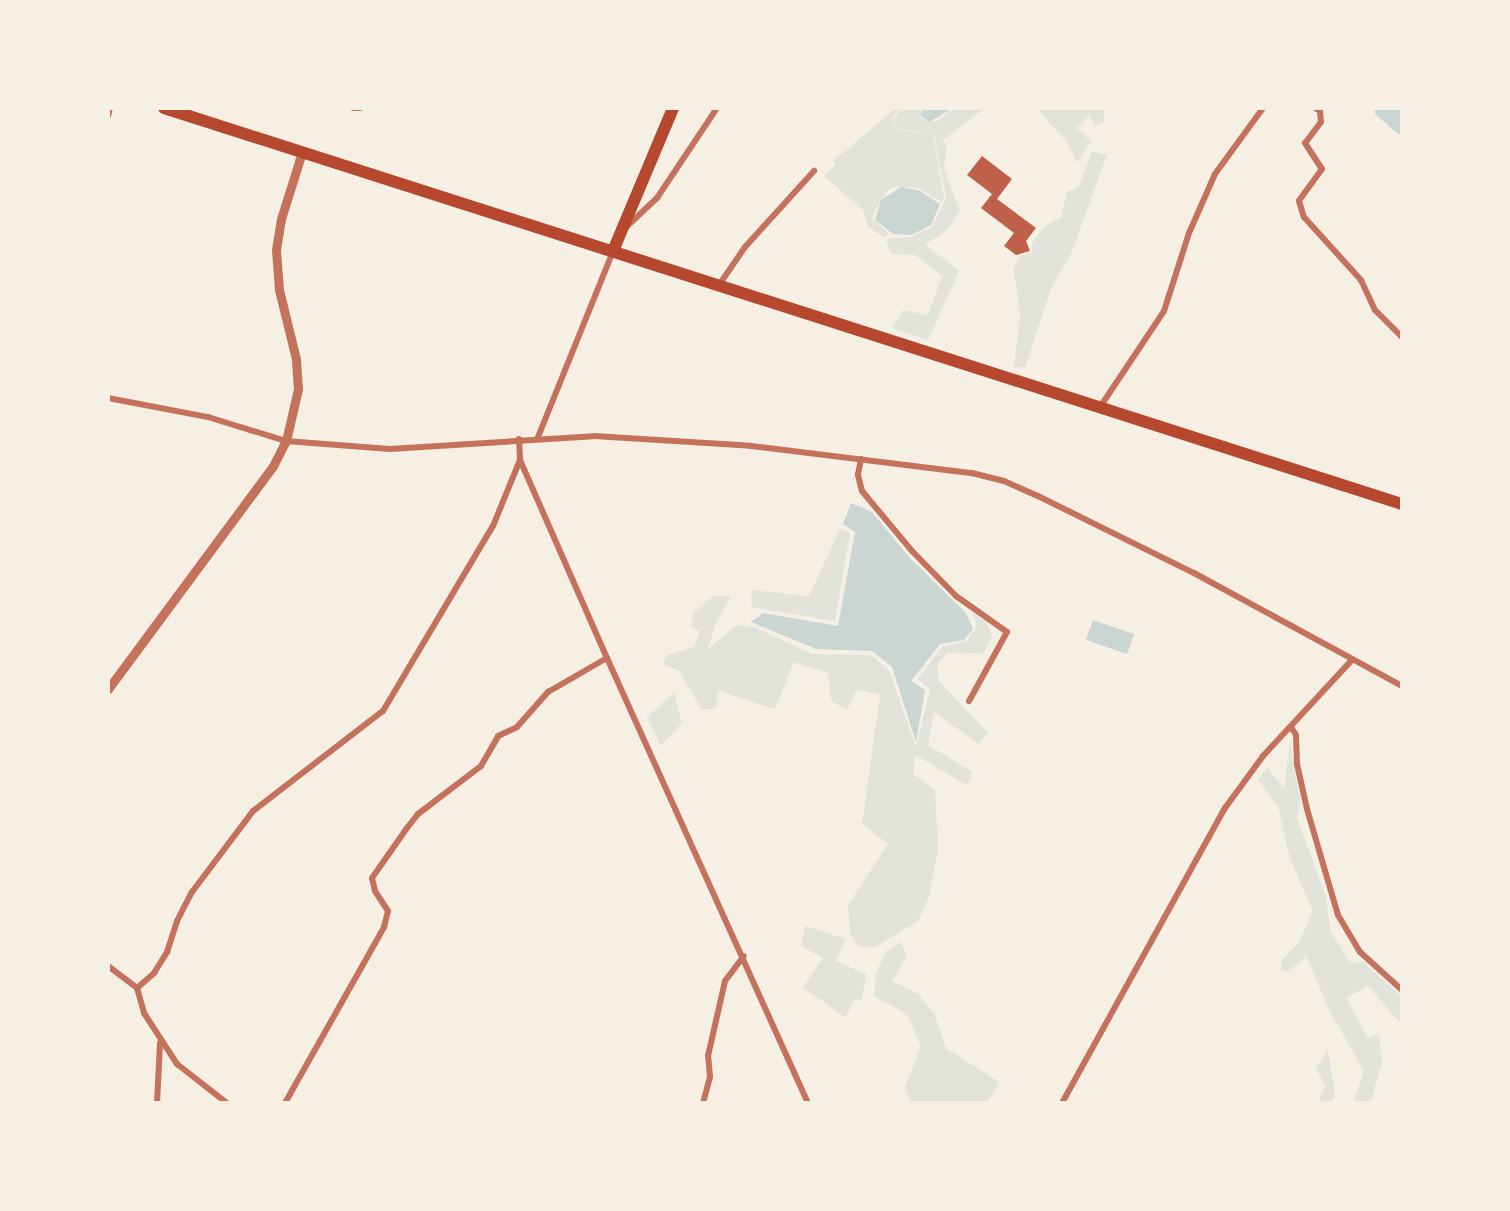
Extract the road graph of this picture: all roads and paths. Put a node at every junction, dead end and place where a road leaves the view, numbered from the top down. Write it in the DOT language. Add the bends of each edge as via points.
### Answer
graph roads {
  1 [pos="110,108"];
  2 [pos="164,108"];
  3 [pos="353,108"];
  4 [pos="360,108"];
  5 [pos="673,108"];
  6 [pos="717,108"];
  7 [pos="1263,108"];
  8 [pos="1315,108"];
  9 [pos="108,116"];
  10 [pos="301,155"];
  11 [pos="814,171"];
  12 [pos="620,232"];
  13 [pos="613,251"];
  14 [pos="718,285"];
  15 [pos="1402,337"];
  16 [pos="108,398"];
  17 [pos="1100,406"];
  18 [pos="538,437"];
  19 [pos="519,439"];
  20 [pos="286,441"];
  21 [pos="861,459"];
  22 [pos="520,460"];
  23 [pos="1402,504"];
  24 [pos="607,658"];
  25 [pos="1351,661"];
  26 [pos="1402,686"];
  27 [pos="108,689"];
  28 [pos="969,701"];
  29 [pos="1291,727"];
  30 [pos="744,956"];
  31 [pos="108,966"];
  32 [pos="137,988"];
  33 [pos="1402,990"];
  34 [pos="160,1042"];
  35 [pos="157,1103"];
  36 [pos="227,1103"];
  37 [pos="285,1103"];
  38 [pos="703,1103"];
  39 [pos="808,1103"];
  40 [pos="1062,1103"];
  1 -- 9 [label="street"];
  2 -- 10 [label="main road"];
  3 -- 4 [label="street"];
  5 -- 12 [label="main road"];
  6 -- 12 [label="street" via="657,198"];
  7 -- 17 [label="street" via="1215,174 1189,233 1164,311"];
  8 -- 15 [label="street" via="1320,111 1321,122 1305,143 1322,170 1299,201 1304,217 1361,280 1375,310"];
  10 -- 13 [label="main road"];
  10 -- 20 [label="street" via="283,210 276,250 279,290 297,358 298,389"];
  11 -- 14 [label="street" via="745,248"];
  12 -- 13 [label="main road"];
  13 -- 14 [label="main road"];
  13 -- 18 [label="street"];
  14 -- 17 [label="main road"];
  16 -- 20 [label="street" via="208,417"];
  17 -- 23 [label="main road"];
  18 -- 19 [label="street"];
  18 -- 21 [label="street" via="751,446"];
  19 -- 20 [label="street" via="390,449"];
  19 -- 22 [label="street"];
  20 -- 27 [label="street" via="273,466"];
  21 -- 25 [label="street" via="1004,481 1194,573"];
  21 -- 28 [label="street" via="858,475 862,492 956,596 1007,632"];
  22 -- 24 [label="street"];
  22 -- 32 [label="street" via="493,526 383,711 253,811 192,892 167,952 154,973"];
  24 -- 30 [label="street"];
  24 -- 37 [label="street" via="548,692 517,727 498,735 481,766 418,814 407,828 372,878 388,911 384,927"];
  25 -- 26 [label="street"];
  25 -- 29 [label="street"];
  29 -- 33 [label="street" via="1296,735 1297,764 1307,809 1338,915 1360,952"];
  29 -- 40 [label="street" via="1263,756 1225,808"];
  30 -- 38 [label="street" via="725,981 708,1056 710,1077"];
  30 -- 39 [label="street"];
  31 -- 32 [label="street"];
  32 -- 34 [label="street" via="144,1013"];
  34 -- 35 [label="street"];
  34 -- 36 [label="street" via="177,1064"];
}
